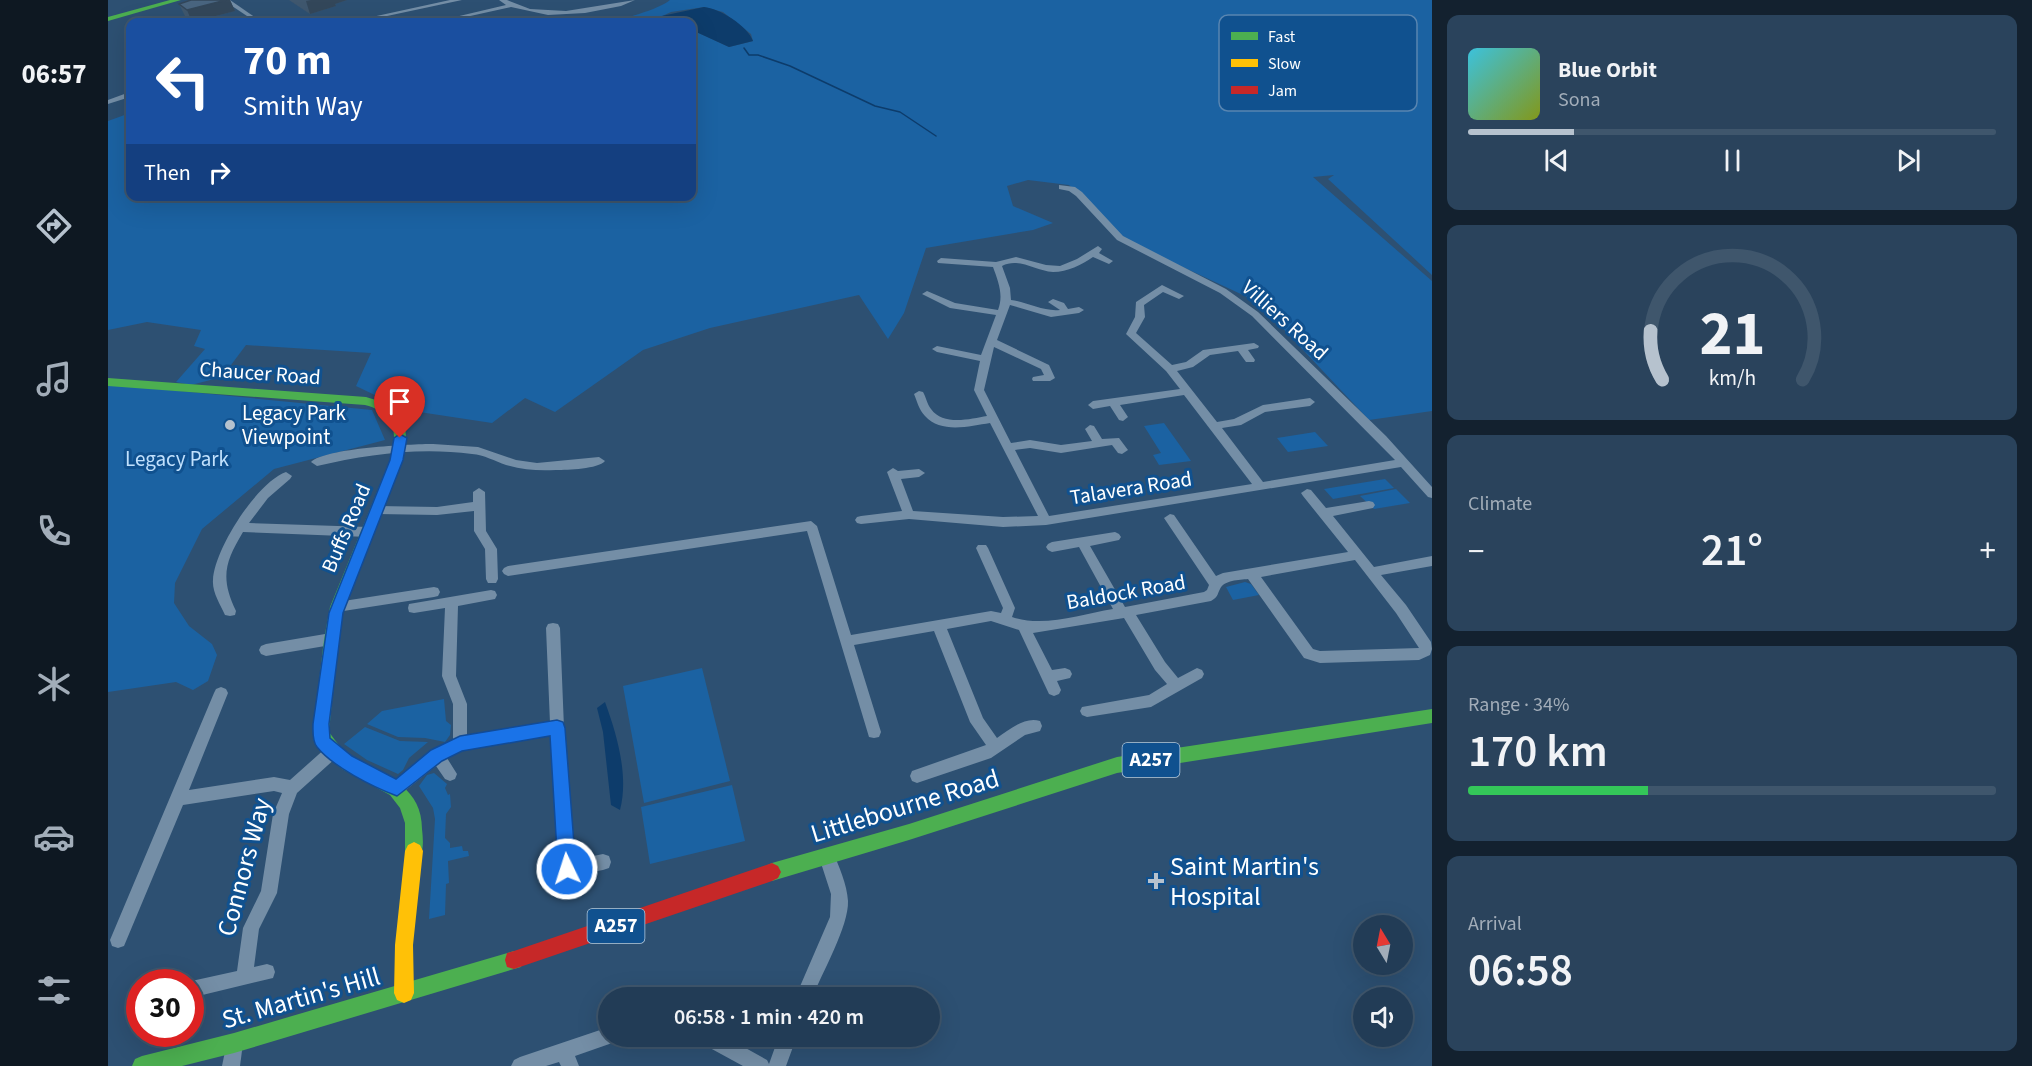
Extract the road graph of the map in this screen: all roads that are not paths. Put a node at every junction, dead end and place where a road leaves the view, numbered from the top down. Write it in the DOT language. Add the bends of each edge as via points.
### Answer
graph roads {
  1 [pos="176,0"];
  2 [pos="226,0"];
  3 [pos="459,0"];
  4 [pos="632,0"];
  5 [pos="507,2"];
  6 [pos="253,18"];
  7 [pos="371,18"];
  8 [pos="451,18"];
  9 [pos="108,19"];
  10 [pos="126,96"];
  11 [pos="108,102"];
  12 [pos="1062,187"];
  13 [pos="941,261"];
  14 [pos="1109,261"];
  15 [pos="996,265"];
  16 [pos="927,294"];
  17 [pos="1179,296"];
  18 [pos="1006,302"];
  19 [pos="1053,302"];
  20 [pos="1079,310"];
  21 [pos="1066,312"];
  22 [pos="1002,313"];
  23 [pos="992,342"];
  24 [pos="1254,346"];
  25 [pos="1240,347"];
  26 [pos="936,349"];
  27 [pos="985,359"];
  28 [pos="1250,360"];
  29 [pos="1170,369"];
  30 [pos="1036,379"];
  31 [pos="108,382"];
  32 [pos="1188,391"];
  33 [pos="919,394"];
  34 [pos="1113,402"];
  35 [pos="1093,405"];
  36 [pos="1308,415"];
  37 [pos="1123,417"];
  38 [pos="993,419"];
  39 [pos="400,426"];
  40 [pos="1215,426"];
  41 [pos="1090,429"];
  42 [pos="1099,443"];
  43 [pos="1008,447"];
  44 [pos="400,448"];
  45 [pos="1122,450"];
  46 [pos="598,461"];
  47 [pos="317,462"];
  48 [pos="1404,463"];
  49 [pos="919,472"];
  50 [pos="286,476"];
  51 [pos="1261,487"];
  52 [pos="479,492"];
  53 [pos="1307,493"];
  54 [pos="1432,494"];
  55 [pos="1370,505"];
  56 [pos="479,506"];
  57 [pos="378,510"];
  58 [pos="1323,513"];
  59 [pos="909,515"];
  60 [pos="1170,518"];
  61 [pos="861,520"];
  62 [pos="1046,521"];
  63 [pos="241,527"];
  64 [pos="368,532"];
  65 [pos="1115,537"];
  66 [pos="1082,542"];
  67 [pos="1052,547"];
  68 [pos="982,548"];
  69 [pos="1358,555"];
  70 [pos="1432,561"];
  71 [pos="508,571"];
  72 [pos="1371,572"];
  73 [pos="1252,574"];
  74 [pos="492,579"];
  75 [pos="1215,584"];
  76 [pos="434,592"];
  77 [pos="491,595"];
  78 [pos="452,602"];
  79 [pos="338,607"];
  80 [pos="414,608"];
  81 [pos="230,611"];
  82 [pos="1124,612"];
  83 [pos="1005,618"];
  84 [pos="938,624"];
  85 [pos="1024,627"];
  86 [pos="553,628"];
  87 [pos="331,639"];
  88 [pos="846,641"];
  89 [pos="266,650"];
  90 [pos="1428,652"];
  91 [pos="1065,674"];
  92 [pos="1197,674"];
  93 [pos="1177,686"];
  94 [pos="221,693"];
  95 [pos="1087,711"];
  96 [pos="1432,716"];
  97 [pos="1035,726"];
  98 [pos="557,728"];
  99 [pos="874,732"];
  100 [pos="460,744"];
  101 [pos="996,748"];
  102 [pos="332,752"];
  103 [pos="436,756"];
  104 [pos="450,774"];
  105 [pos="917,776"];
  106 [pos="292,788"];
  107 [pos="397,788"];
  108 [pos="178,799"];
  109 [pos="827,857"];
  110 [pos="603,862"];
  111 [pos="567,869"];
  112 [pos="544,873"];
  113 [pos="118,940"];
  114 [pos="267,972"];
  115 [pos="243,978"];
  116 [pos="204,987"];
  117 [pos="808,987"];
  118 [pos="404,993"];
  119 [pos="598,1042"];
  120 [pos="234,1043"];
  121 [pos="726,1047"];
  122 [pos="784,1047"];
  123 [pos="567,1059"];
  124 [pos="142,1066"];
  125 [pos="231,1066"];
  126 [pos="520,1066"];
  127 [pos="761,1066"];
  128 [pos="777,1066"];
  1 -- 9 [label="main road"];
  2 -- 6 [label="street"];
  3 -- 7 [label="street"];
  4 -- 5 [label="street" via="565,13 532,11"];
  5 -- 8 [label="street"];
  10 -- 11 [label="street"];
  12 -- 48 [label="street, Villiers Road" via="1079,194 1120,238 1223,291 1255,314"];
  13 -- 15 [label="street"];
  14 -- 15 [label="street" via="1095,251 1076,264 1057,269 1015,259"];
  15 -- 18 [label="street"];
  16 -- 22 [label="street" via="953,306"];
  17 -- 29 [label="street" via="1162,288 1139,304 1140,317 1131,334"];
  18 -- 21 [label="street" via="1045,313"];
  18 -- 22 [label="street"];
  19 -- 21 [label="street"];
  20 -- 21 [label="street"];
  22 -- 23 [label="street"];
  23 -- 27 [label="street"];
  23 -- 30 [label="street" via="1044,368 1050,378"];
  24 -- 25 [label="street"];
  25 -- 28 [label="street"];
  25 -- 29 [label="street" via="1207,352 1189,365"];
  26 -- 27 [label="street"];
  27 -- 38 [label="street" via="979,390"];
  29 -- 32 [label="street"];
  31 -- 39 [label="main road, Chaucer Road" via="366,401 385,407"];
  32 -- 34 [label="street"];
  32 -- 40 [label="street"];
  33 -- 38 [label="street" via="928,413 942,421 958,424"];
  34 -- 35 [label="street"];
  34 -- 37 [label="street"];
  36 -- 40 [label="street" via="1304,403 1255,411 1237,422"];
  38 -- 43 [label="street"];
  39 -- 44 [label="main road, Buffs Road"];
  40 -- 51 [label="street"];
  41 -- 42 [label="street"];
  42 -- 43 [label="street" via="1061,449 1030,444"];
  42 -- 45 [label="street" via="1115,441"];
  43 -- 62 [label="street"];
  44 -- 46 [label="street" via="475,450 535,466"];
  44 -- 47 [label="street"];
  44 -- 57 [label="main road, Buffs Road"];
  48 -- 51 [label="street, Talavera Road"];
  48 -- 54 [label="street, Villiers Road"];
  49 -- 59 [label="street" via="894,474"];
  50 -- 63 [label="street" via="260,497"];
  51 -- 62 [label="street, Talavera Road"];
  52 -- 56 [label="street"];
  53 -- 58 [label="street"];
  55 -- 58 [label="street"];
  56 -- 57 [label="street" via="437,511"];
  56 -- 74 [label="street" via="480,531 491,549"];
  57 -- 64 [label="main road, Buffs Road"];
  58 -- 69 [label="street"];
  59 -- 61 [label="street, Talavera Road"];
  59 -- 62 [label="street, Talavera Road"];
  60 -- 75 [label="street"];
  63 -- 64 [label="street"];
  63 -- 81 [label="street" via="219,579 222,597"];
  64 -- 79 [label="main road, Buffs Road"];
  65 -- 66 [label="street"];
  66 -- 67 [label="street"];
  66 -- 82 [label="street"];
  68 -- 83 [label="street" via="1009,608"];
  69 -- 72 [label="street"];
  69 -- 73 [label="street, Baldock Road"];
  70 -- 72 [label="street"];
  71 -- 88 [label="street" via="811,526"];
  72 -- 90 [label="street"];
  73 -- 75 [label="street, Baldock Road" via="1223,578"];
  73 -- 90 [label="street" via="1311,655"];
  75 -- 82 [label="street, Baldock Road" via="1213,593 1206,597"];
  76 -- 79 [label="street"];
  77 -- 78 [label="street"];
  78 -- 80 [label="street"];
  78 -- 100 [label="street" via="449,676 460,704"];
  79 -- 87 [label="main road, Buffs Road"];
  82 -- 85 [label="street, Baldock Road" via="1032,629"];
  82 -- 93 [label="street"];
  83 -- 84 [label="street, Baldock Road" via="984,616"];
  83 -- 85 [label="street, Baldock Road"];
  84 -- 88 [label="street, Baldock Road"];
  84 -- 101 [label="street" via="977,722"];
  85 -- 91 [label="street" via="1051,684"];
  86 -- 98 [label="street"];
  87 -- 89 [label="street"];
  87 -- 102 [label="main road, Buffs Road" via="321,734"];
  88 -- 99 [label="street"];
  92 -- 93 [label="street"];
  93 -- 95 [label="street" via="1151,701"];
  94 -- 108 [label="street"];
  96 -- 109 [label="main road, Littlebourne Road / A257" via="1117,765"];
  97 -- 101 [label="street" via="1022,729"];
  98 -- 100 [label="street"];
  98 -- 111 [label="street"];
  100 -- 103 [label="street"];
  101 -- 105 [label="street"];
  102 -- 106 [label="street, Connors Way"];
  102 -- 107 [label="main road"];
  103 -- 104 [label="street"];
  103 -- 107 [label="street"];
  106 -- 108 [label="street" via="273,784"];
  106 -- 115 [label="street, Connors Way" via="281,814 269,893 251,928"];
  107 -- 118 [label="main road" via="407,798 416,829 404,945"];
  108 -- 113 [label="street"];
  109 -- 117 [label="street" via="841,903"];
  109 -- 118 [label="main road, Littlebourne Road / A257" via="782,868 563,944"];
  110 -- 111 [label="street"];
  111 -- 112 [label="street"];
  114 -- 115 [label="street"];
  115 -- 116 [label="street"];
  118 -- 120 [label="main road, St. Martin's Hill / A257"];
  119 -- 123 [label="street"];
  120 -- 124 [label="main road, St. Martin's Hill / A257"];
  120 -- 125 [label="street"];
  121 -- 127 [label="street"];
  122 -- 128 [label="street"];
  123 -- 126 [label="street"];
}
